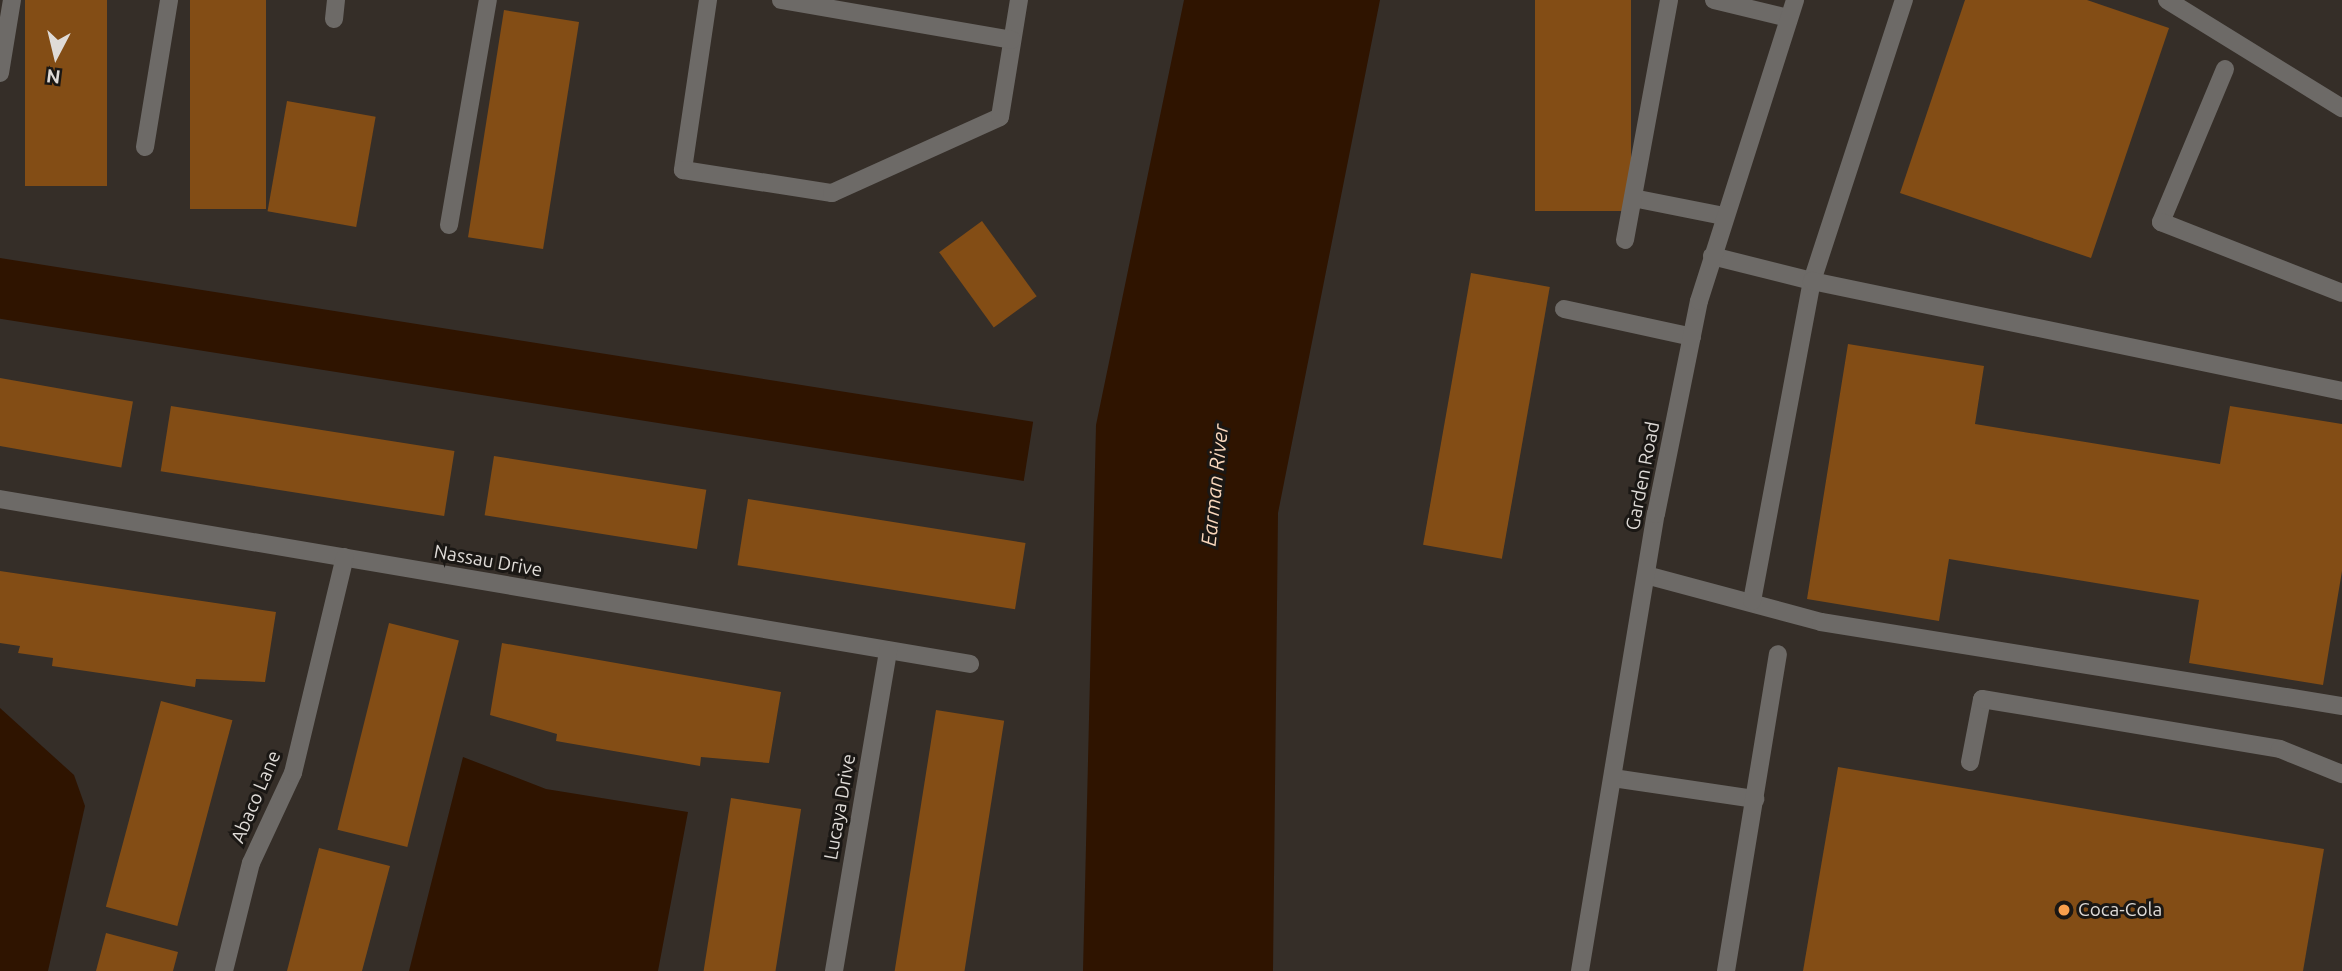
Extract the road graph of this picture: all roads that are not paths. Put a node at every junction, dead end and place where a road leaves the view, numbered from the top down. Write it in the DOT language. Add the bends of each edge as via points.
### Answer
graph roads {
  1 [pos="12,0"];
  2 [pos="169,0"];
  3 [pos="336,0"];
  4 [pos="488,0"];
  5 [pos="708,0"];
  6 [pos="781,0"];
  7 [pos="1019,0"];
  8 [pos="1669,0"];
  9 [pos="1714,0"];
  10 [pos="1795,0"];
  11 [pos="1904,0"];
  12 [pos="2167,0"];
  13 [pos="1788,18"];
  14 [pos="334,19"];
  15 [pos="1012,40"];
  16 [pos="2225,69"];
  17 [pos="0,73"];
  18 [pos="2342,108"];
  19 [pos="145,147"];
  20 [pos="1633,198"];
  21 [pos="1724,216"];
  22 [pos="449,225"];
  23 [pos="1625,240"];
  24 [pos="1712,256"];
  25 [pos="1812,281"];
  26 [pos="2342,293"];
  27 [pos="1564,309"];
  28 [pos="1692,337"];
  29 [pos="2342,391"];
  30 [pos="0,499"];
  31 [pos="345,557"];
  32 [pos="1646,575"];
  33 [pos="1752,601"];
  34 [pos="888,651"];
  35 [pos="1778,654"];
  36 [pos="970,664"];
  37 [pos="2342,706"];
  38 [pos="1970,762"];
  39 [pos="2342,774"];
  40 [pos="1613,778"];
  41 [pos="1755,799"];
  42 [pos="224,971"];
  43 [pos="834,971"];
  44 [pos="1580,971"];
  45 [pos="1726,971"];
  1 -- 17 [label="street"];
  2 -- 19 [label="street"];
  3 -- 14 [label="street"];
  4 -- 22 [label="street"];
  5 -- 15 [label="street" via="683,170 832,193 1000,117"];
  6 -- 15 [label="street"];
  7 -- 15 [label="street"];
  8 -- 20 [label="street"];
  9 -- 13 [label="street"];
  10 -- 13 [label="street, Garden Road"];
  11 -- 25 [label="street"];
  12 -- 18 [label="street"];
  13 -- 21 [label="street, Garden Road"];
  16 -- 26 [label="street" via="2161,222"];
  20 -- 21 [label="street"];
  20 -- 23 [label="street"];
  21 -- 24 [label="street, Garden Road"];
  24 -- 25 [label="street"];
  24 -- 28 [label="street, Garden Road"];
  25 -- 29 [label="street"];
  25 -- 33 [label="street"];
  27 -- 28 [label="street"];
  28 -- 32 [label="street, Garden Road"];
  30 -- 31 [label="street, Nassau Drive"];
  31 -- 34 [label="street, Nassau Drive"];
  31 -- 42 [label="street, Abaco Lane" via="293,773 251,863"];
  32 -- 33 [label="street"];
  32 -- 40 [label="street, Garden Road"];
  33 -- 37 [label="street" via="1821,622"];
  34 -- 36 [label="street, Nassau Drive"];
  34 -- 43 [label="street, Lucaya Drive"];
  35 -- 41 [label="street"];
  38 -- 39 [label="street" via="1982,699 2280,749"];
  40 -- 41 [label="street"];
  40 -- 44 [label="street, Garden Road"];
  41 -- 45 [label="street"];
}
